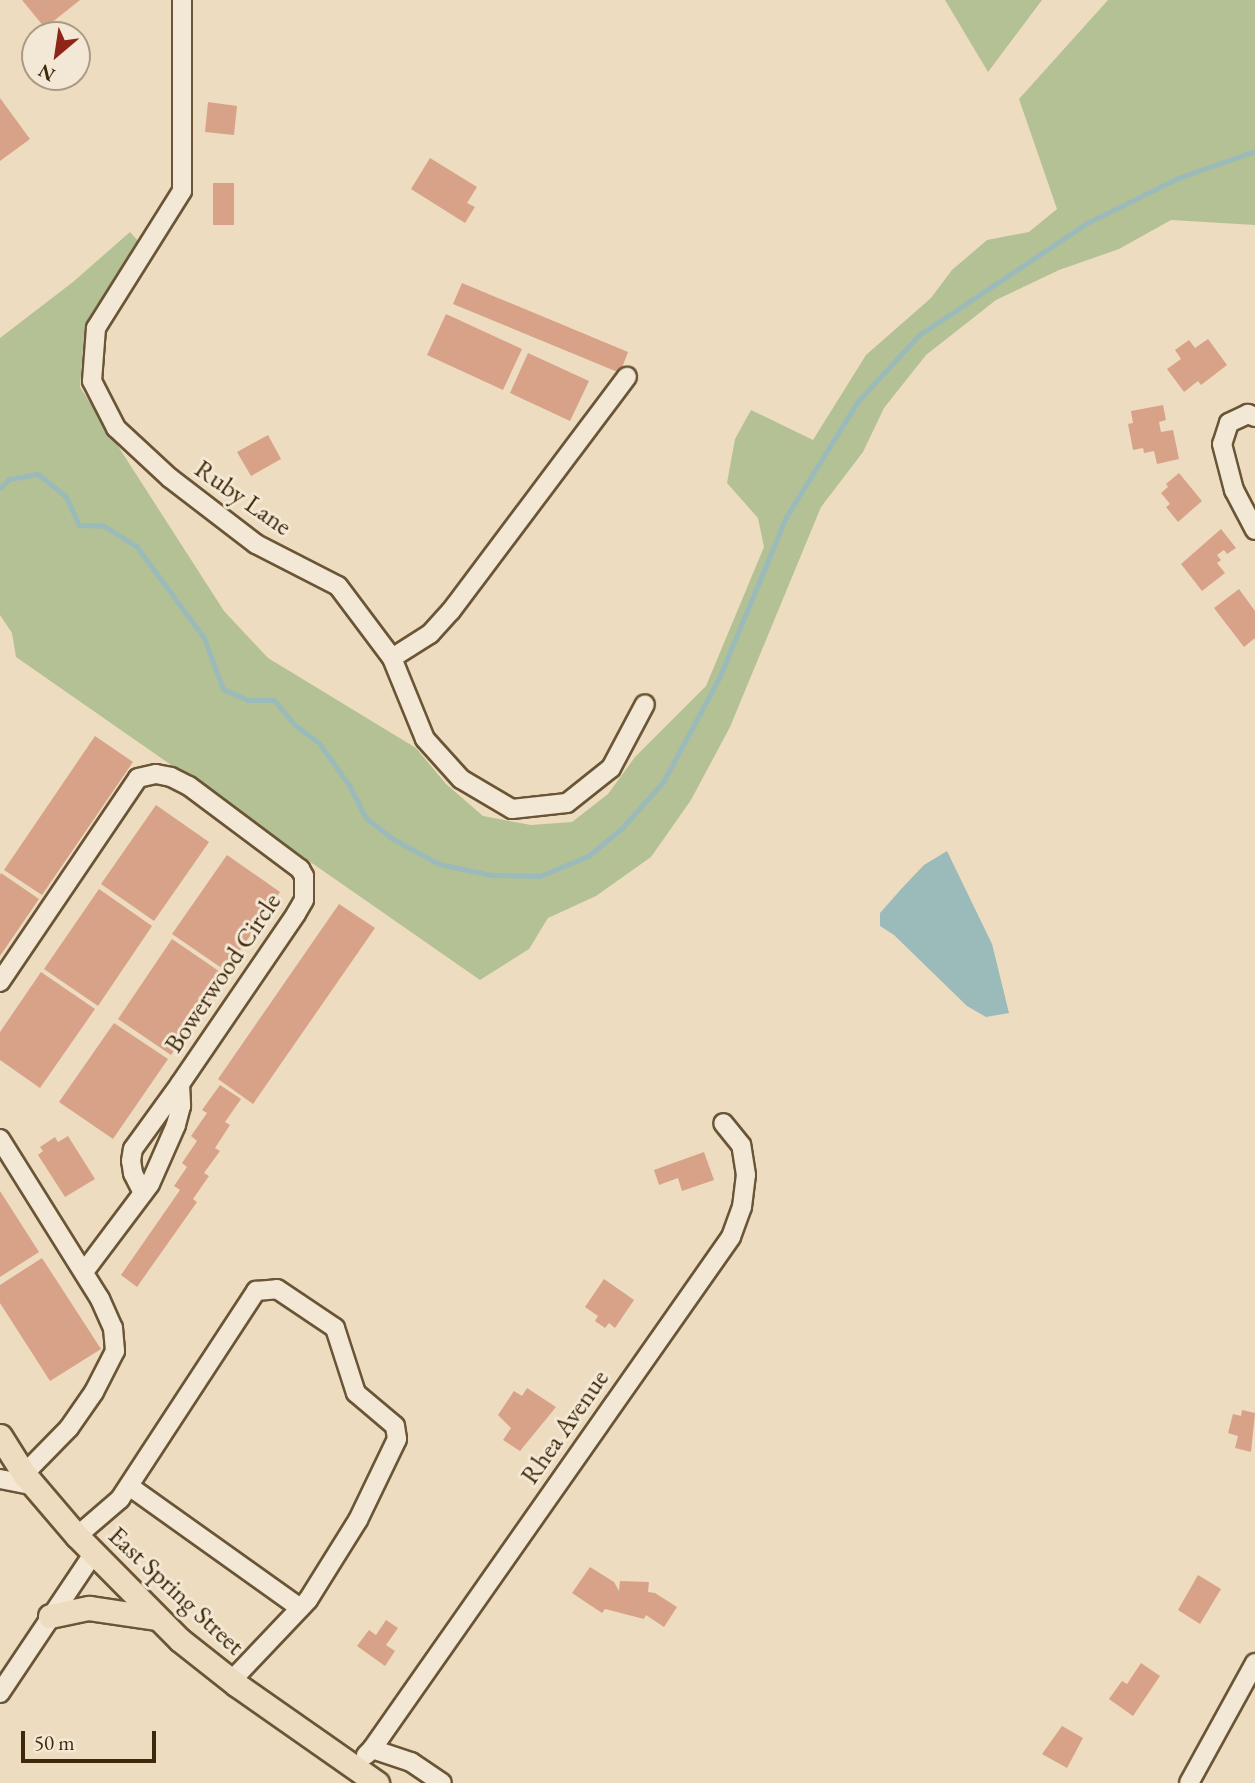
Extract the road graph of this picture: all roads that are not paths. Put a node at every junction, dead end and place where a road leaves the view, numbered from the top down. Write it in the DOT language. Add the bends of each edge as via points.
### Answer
graph roads {
  1 [pos="181,0"];
  2 [pos="627,377"];
  3 [pos="1255,417"];
  4 [pos="1255,530"];
  5 [pos="391,657"];
  6 [pos="645,704"];
  7 [pos="0,982"];
  8 [pos="180,1084"];
  9 [pos="723,1123"];
  10 [pos="0,1139"];
  11 [pos="142,1193"];
  12 [pos="84,1272"];
  13 [pos="0,1436"];
  14 [pos="0,1479"];
  15 [pos="30,1480"];
  16 [pos="129,1486"];
  17 [pos="77,1536"];
  18 [pos="93,1554"];
  19 [pos="300,1608"];
  20 [pos="50,1616"];
  21 [pos="157,1618"];
  22 [pos="1255,1663"];
  23 [pos="231,1681"];
  24 [pos="0,1693"];
  25 [pos="372,1749"];
  26 [pos="356,1767"];
  27 [pos="377,1783"];
  28 [pos="442,1783"];
  29 [pos="1188,1783"];
  1 -- 5 [label="street, Ruby Lane" via="182,191 96,328 92,381 116,428 170,478 256,544 338,586"];
  2 -- 5 [label="street" via="450,611 430,634"];
  3 -- 4 [label="street" via="1248,414 1229,423 1222,444 1234,490"];
  5 -- 6 [label="street, Ruby Lane" via="425,739 461,779 512,809 568,803 611,768"];
  7 -- 8 [label="street, Bowerwood Circle" via="138,778 171,776 189,786 300,869 306,886 296,914"];
  8 -- 11 [label="street, Bowerwood Circle" via="176,1125"];
  8 -- 11 [label="street, Bowerwood Circle" via="133,1149 133,1173"];
  9 -- 25 [label="street, Rhea Avenue" via="741,1145 746,1175 742,1207 731,1237"];
  10 -- 12 [label="street"];
  11 -- 12 [label="street, Bowerwood Circle"];
  12 -- 15 [label="street" via="113,1328 115,1351 94,1392"];
  13 -- 15 [label="main road, East Spring Street"];
  14 -- 15 [label="street"];
  15 -- 17 [label="main road, East Spring Street"];
  16 -- 17 [label="street"];
  16 -- 19 [label="street"];
  16 -- 19 [label="street" via="256,1291 277,1289 335,1328 356,1393 395,1426 397,1439 358,1520"];
  17 -- 18 [label="main road, East Spring Street"];
  18 -- 20 [label="street"];
  18 -- 21 [label="main road, East Spring Street"];
  19 -- 23 [label="street"];
  20 -- 21 [label="main road" via="89,1608"];
  20 -- 24 [label="street"];
  21 -- 23 [label="main road, East Spring Street"];
  22 -- 29 [label="street"];
  23 -- 26 [label="main road, East Spring Street"];
  25 -- 26 [label="street, Rhea Avenue"];
  25 -- 28 [label="street" via="411,1762"];
  26 -- 27 [label="main road, East Spring Street"];
}
